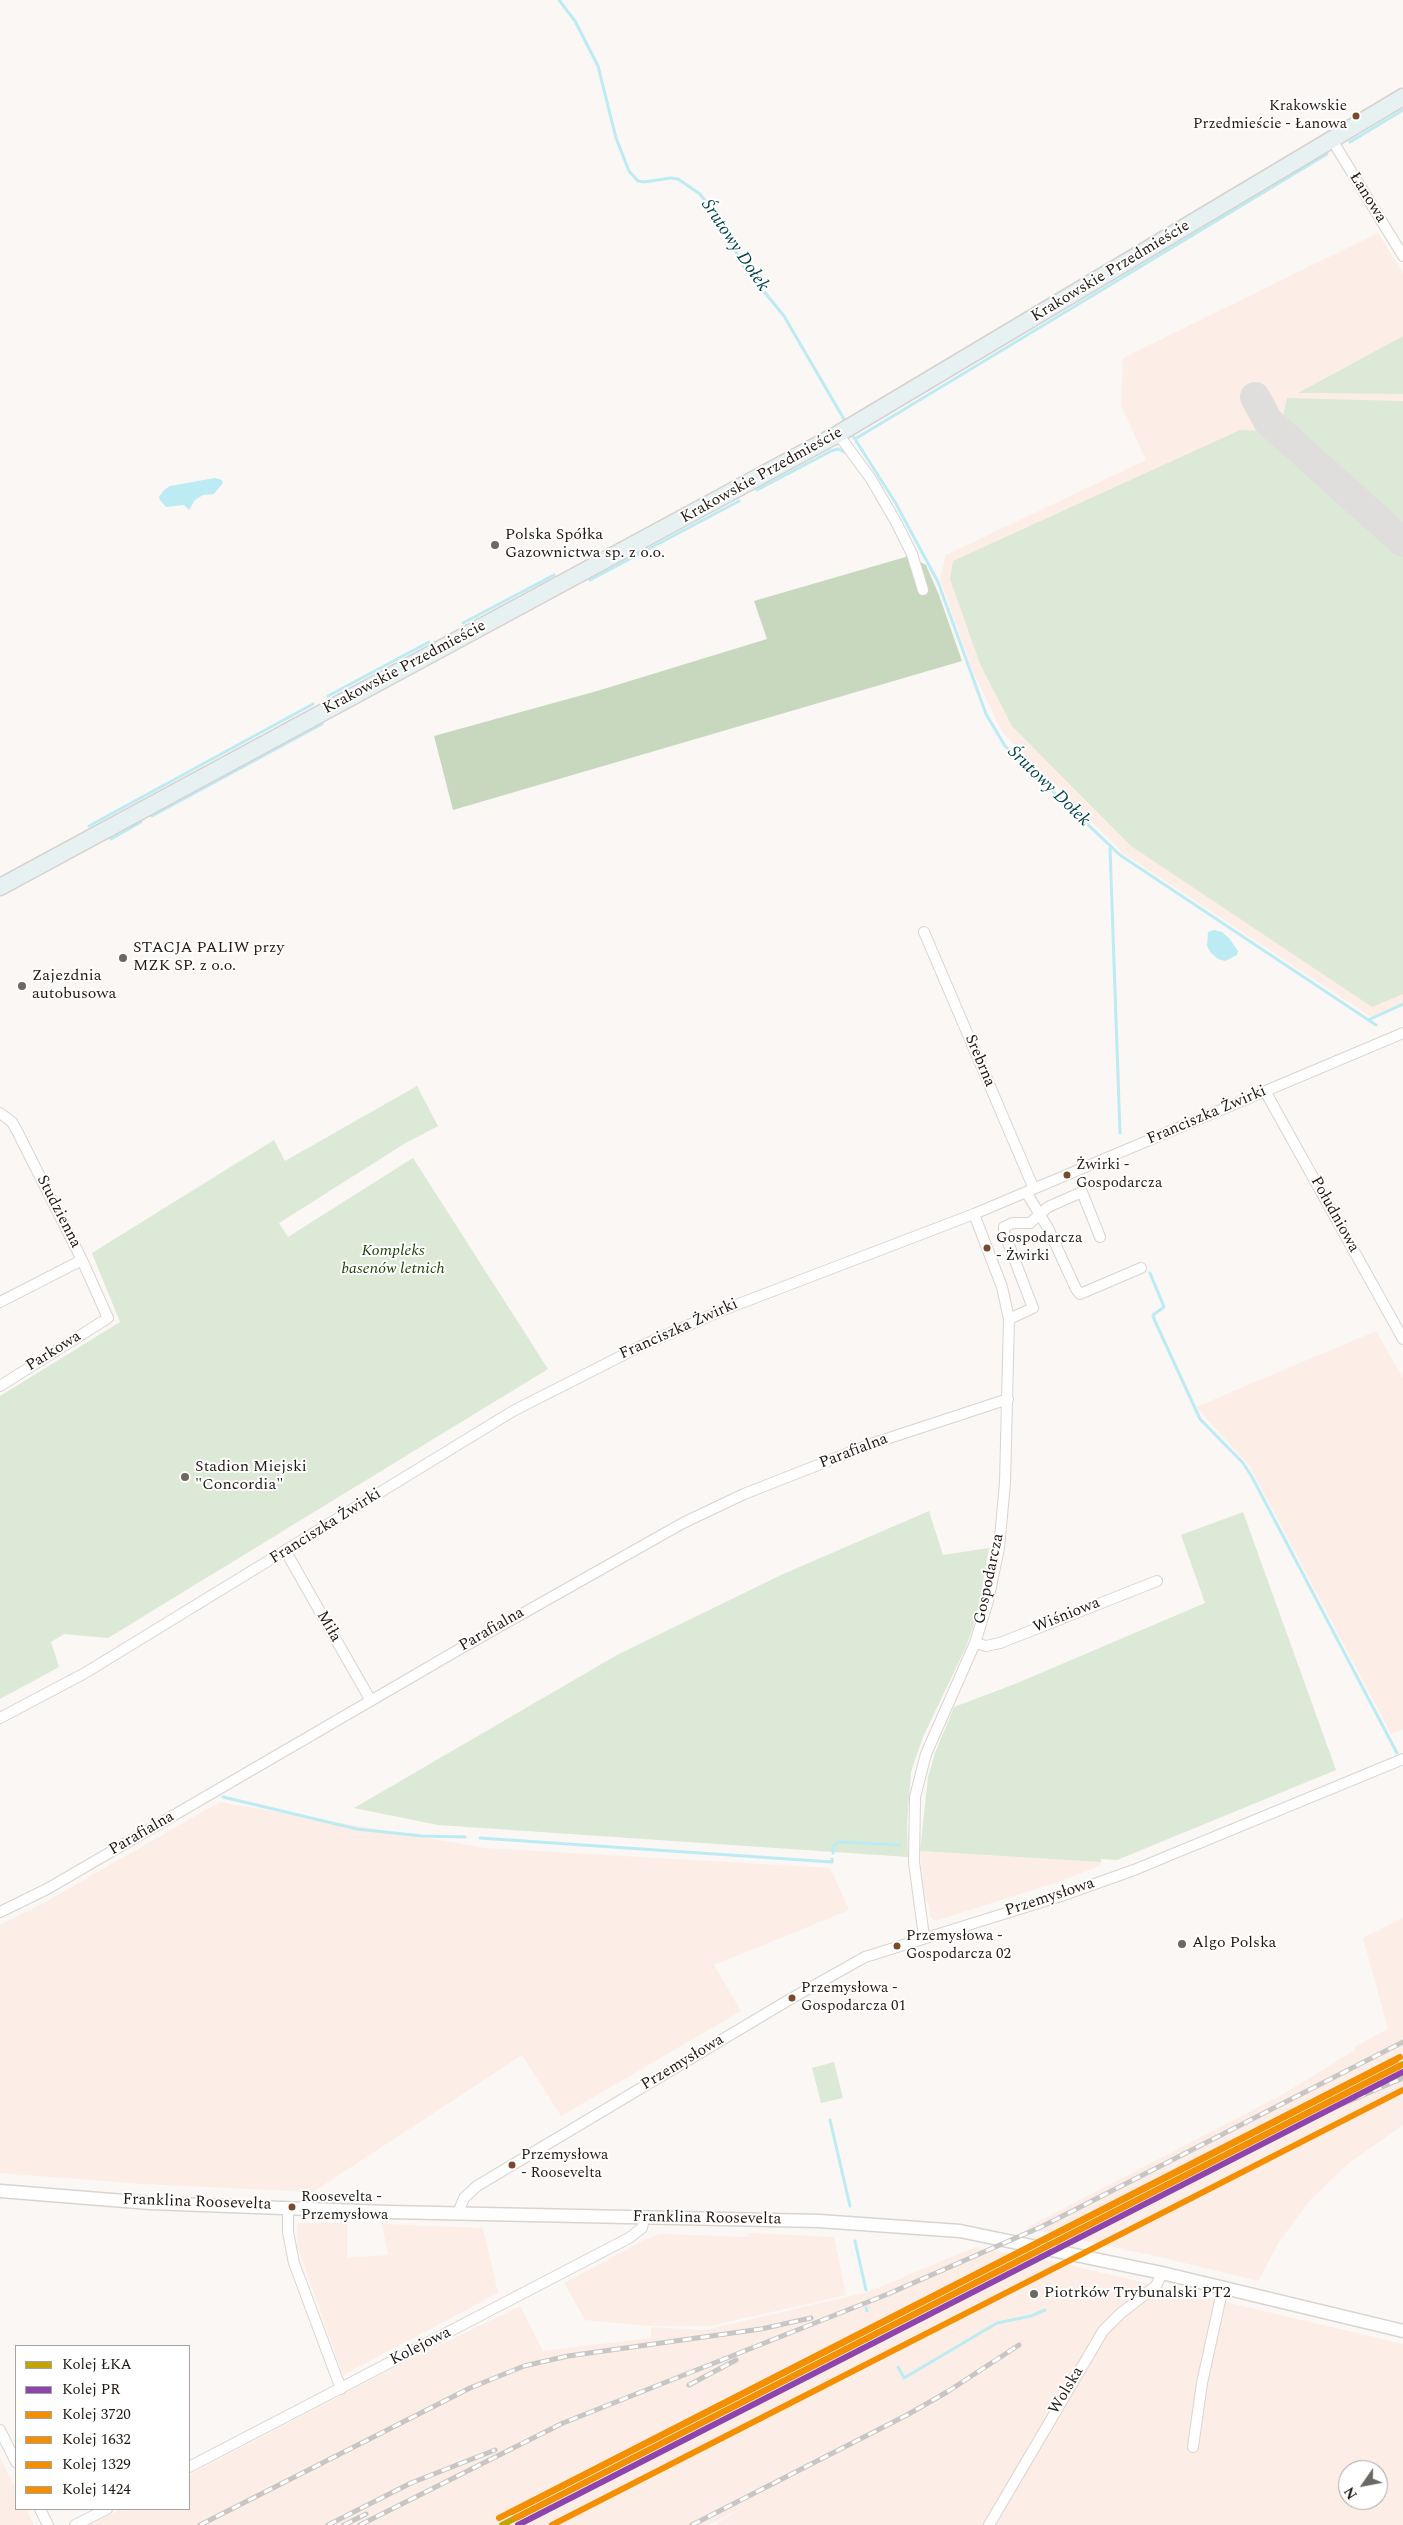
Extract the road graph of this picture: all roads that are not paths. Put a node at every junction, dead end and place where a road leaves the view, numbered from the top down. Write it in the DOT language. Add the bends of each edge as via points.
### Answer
graph roads {
  1 [pos="1403,96"];
  2 [pos="1332,140"];
  3 [pos="1403,256"];
  4 [pos="838,434"];
  5 [pos="923,590"];
  6 [pos="0,887"];
  7 [pos="924,932"];
  8 [pos="1403,1032"];
  9 [pos="1265,1091"];
  10 [pos="0,1113"];
  11 [pos="1030,1190"];
  12 [pos="974,1214"];
  13 [pos="1040,1215"];
  14 [pos="1100,1237"];
  15 [pos="82,1260"];
  16 [pos="1141,1268"];
  17 [pos="0,1302"];
  18 [pos="108,1318"];
  19 [pos="1010,1319"];
  20 [pos="1403,1340"];
  21 [pos="0,1386"];
  22 [pos="1008,1400"];
  23 [pos="286,1552"];
  24 [pos="1157,1581"];
  25 [pos="975,1644"];
  26 [pos="371,1701"];
  27 [pos="0,1718"];
  28 [pos="1403,1759"];
  29 [pos="0,1912"];
  30 [pos="924,1937"];
  31 [pos="0,2192"];
  32 [pos="288,2207"];
  33 [pos="458,2213"];
  34 [pos="644,2218"];
  35 [pos="1162,2273"];
  36 [pos="1223,2287"];
  37 [pos="1403,2331"];
  38 [pos="341,2389"];
  39 [pos="0,2430"];
  40 [pos="1193,2447"];
  41 [pos="15,2460"];
  42 [pos="190,2466"];
  43 [pos="40,2510"];
  44 [pos="105,2510"];
  45 [pos="48,2525"];
  46 [pos="75,2525"];
  47 [pos="989,2525"];
  1 -- 2 [label="main road, Krakowskie Przedmieście"];
  2 -- 3 [label="street, Łanowa"];
  2 -- 4 [label="main road, Krakowskie Przedmieście"];
  4 -- 5 [label="street" via="871,478 896,522 912,554"];
  4 -- 6 [label="main road, Krakowskie Przedmieście"];
  7 -- 11 [label="street, Srebrna"];
  8 -- 9 [label="street, Franciszka Żwirki"];
  9 -- 11 [label="street, Franciszka Żwirki"];
  9 -- 20 [label="street, Południowa"];
  10 -- 15 [label="street, Studzienna" via="18,1131"];
  11 -- 12 [label="street, Franciszka Żwirki"];
  11 -- 13 [label="street, Srebrna"];
  12 -- 19 [label="street, Gospodarcza" via="1002,1287"];
  12 -- 23 [label="street, Franciszka Żwirki" via="723,1310 630,1351 513,1411"];
  13 -- 14 [label="street" via="1048,1207 1082,1192"];
  13 -- 16 [label="street, Srebrna" via="1080,1294"];
  13 -- 19 [label="street" via="1030,1223 1013,1223 1004,1228 1033,1308"];
  15 -- 17 [label="street"];
  15 -- 18 [label="street, Studzienna"];
  18 -- 21 [label="street, Parkowa"];
  19 -- 22 [label="street, Gospodarcza"];
  22 -- 25 [label="street, Gospodarcza" via="999,1548"];
  22 -- 26 [label="street, Parafialna" via="874,1443 744,1494 683,1523"];
  23 -- 26 [label="street, Miła"];
  23 -- 27 [label="street, Franciszka Żwirki" via="73,1680"];
  24 -- 25 [label="street, Wiśniowa" via="1000,1642 986,1646"];
  25 -- 30 [label="street, Gospodarcza" via="926,1754 915,1797 914,1862"];
  26 -- 29 [label="street, Parafialna" via="47,1889"];
  28 -- 30 [label="street, Przemysłowa" via="1134,1870 1061,1896"];
  30 -- 33 [label="street, Przemysłowa" via="866,1957 783,2004 478,2186 464,2198"];
  31 -- 32 [label="street, Franklina Roosevelta"];
  32 -- 33 [label="street, Franklina Roosevelta"];
  32 -- 38 [label="street" via="288,2232 294,2263"];
  33 -- 34 [label="street, Franklina Roosevelta"];
  34 -- 35 [label="street, Franklina Roosevelta" via="819,2221 960,2231"];
  34 -- 38 [label="street, Kolejowa" via="642,2228 630,2238"];
  35 -- 36 [label="street, Franklina Roosevelta"];
  35 -- 47 [label="street, Wolska" via="1158,2285 1116,2317 1104,2331"];
  36 -- 37 [label="street, Franklina Roosevelta"];
  36 -- 40 [label="street" via="1202,2383"];
  38 -- 42 [label="street, Kolejowa"];
  39 -- 41 [label="street"];
  43 -- 45 [label="street"];
  44 -- 46 [label="street"];
}
